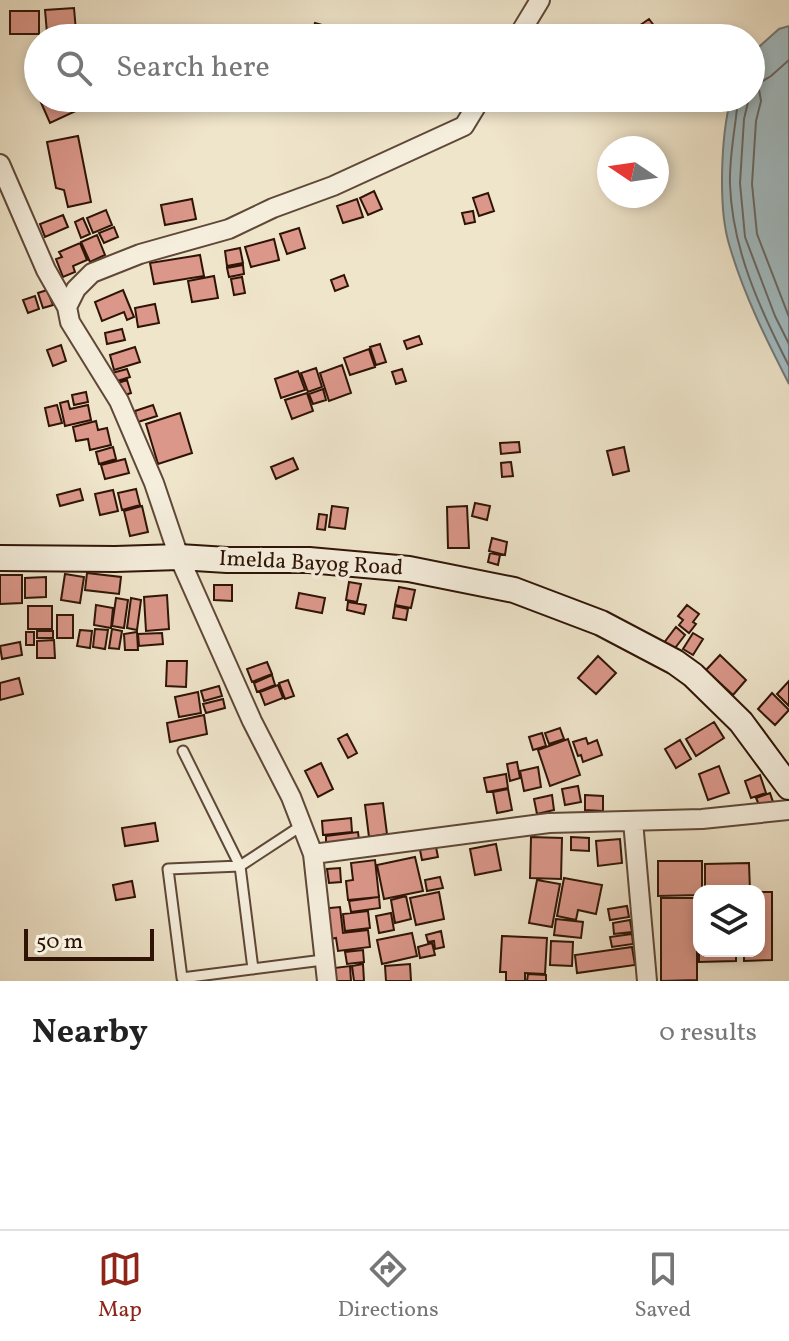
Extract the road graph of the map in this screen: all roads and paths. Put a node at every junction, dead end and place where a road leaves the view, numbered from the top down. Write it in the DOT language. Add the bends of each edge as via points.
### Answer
graph roads {
  1 [pos="540,0"];
  2 [pos="525,24"];
  3 [pos="472,112"];
  4 [pos="0,164"];
  5 [pos="67,307"];
  6 [pos="179,557"];
  7 [pos="0,558"];
  8 [pos="183,751"];
  9 [pos="789,787"];
  10 [pos="789,810"];
  11 [pos="633,821"];
  12 [pos="301,826"];
  13 [pos="313,854"];
  14 [pos="240,866"];
  15 [pos="323,960"];
  16 [pos="253,969"];
  17 [pos="327,981"];
  18 [pos="647,981"];
  1 -- 2 [label="street"];
  3 -- 5 [label="street" via="464,126 347,180 229,229 92,273"];
  4 -- 5 [label="street"];
  5 -- 6 [label="street" via="70,322 119,401"];
  6 -- 7 [label="main road, Imelda Bayog Road"];
  6 -- 9 [label="main road, Imelda Bayog Road" via="374,564 449,575 541,600 625,634 684,668 741,722"];
  6 -- 12 [label="street"];
  8 -- 14 [label="lane"];
  10 -- 11 [label="street"];
  11 -- 13 [label="street" via="549,823"];
  11 -- 18 [label="street"];
  12 -- 13 [label="street"];
  12 -- 14 [label="lane"];
  13 -- 15 [label="street"];
  14 -- 16 [label="lane"];
  14 -- 16 [label="lane" via="168,869 182,978"];
  15 -- 16 [label="lane"];
  15 -- 17 [label="street"];
}
